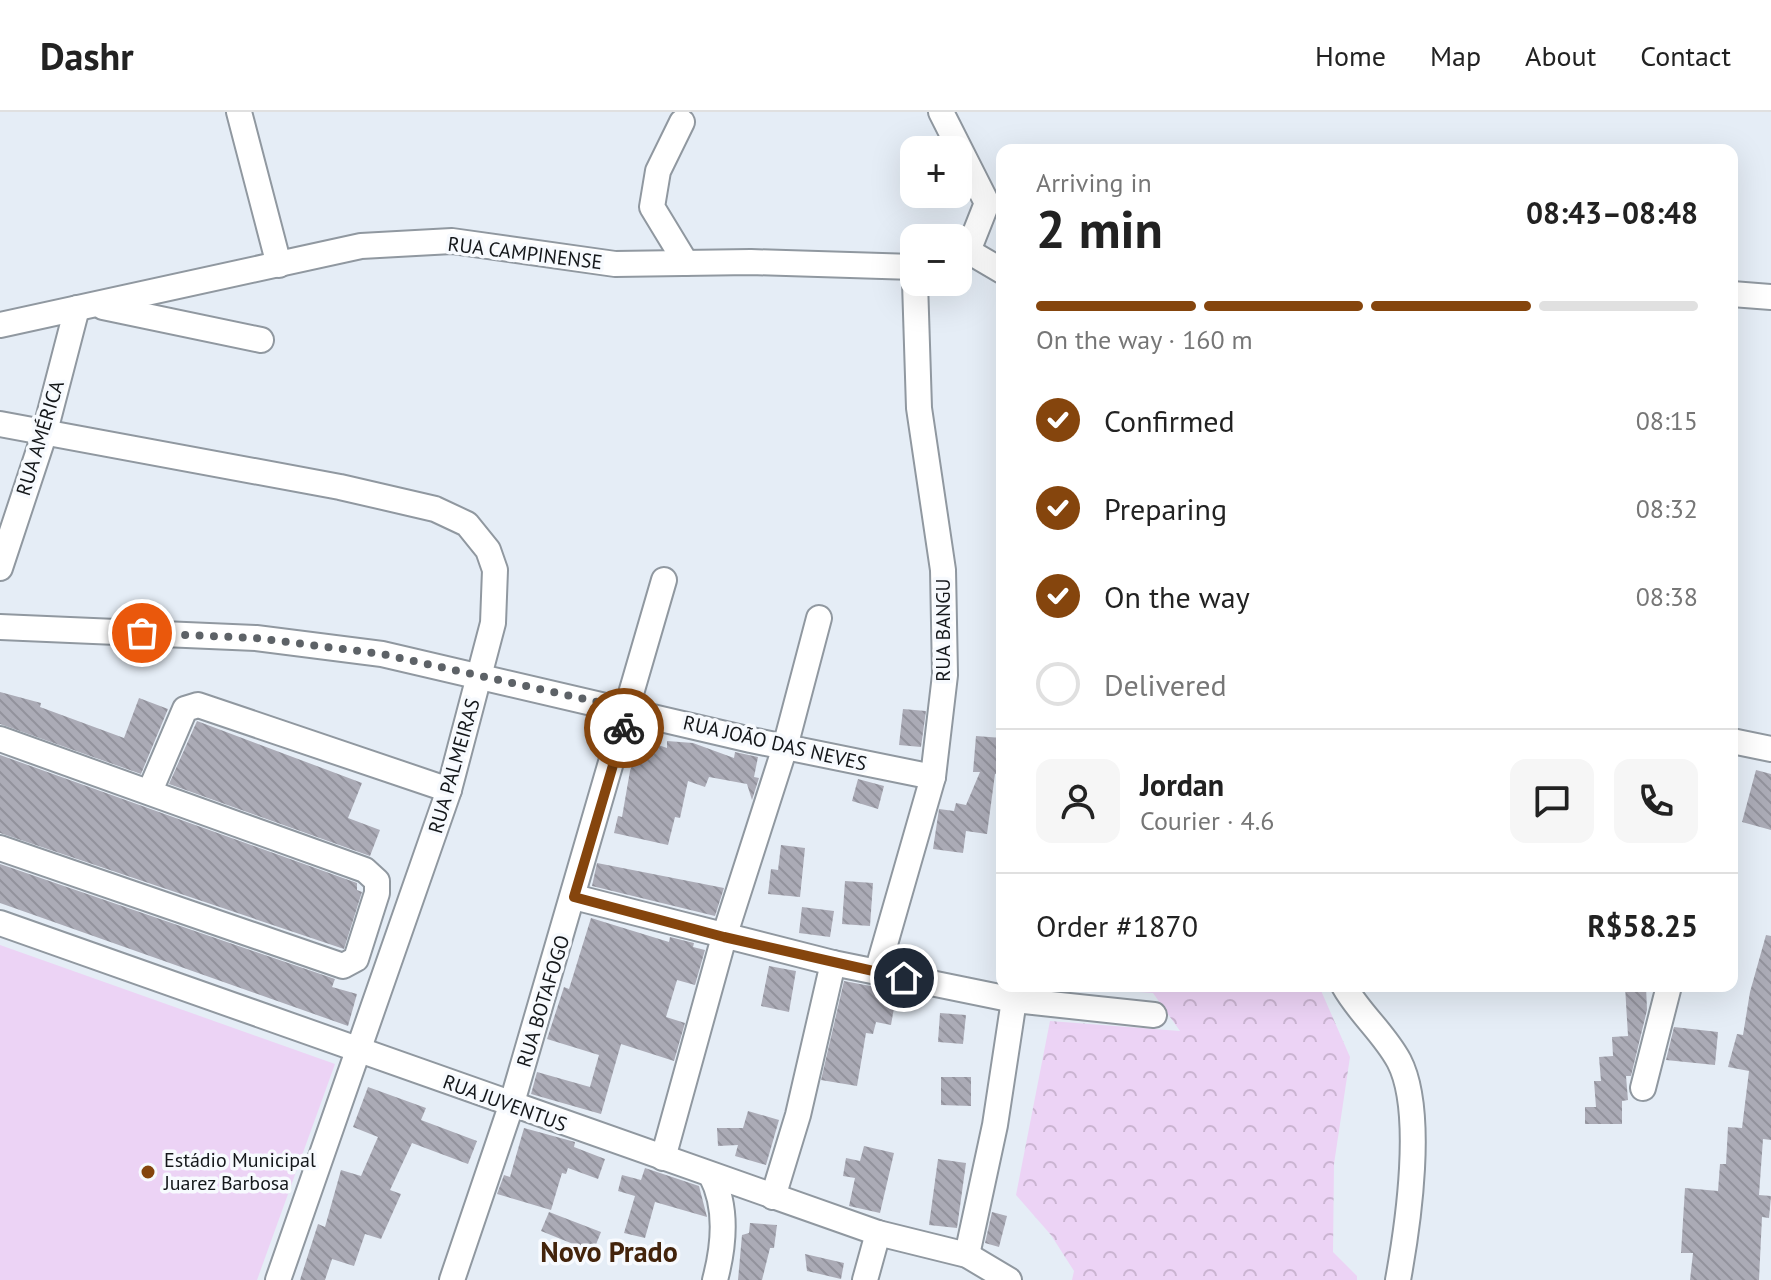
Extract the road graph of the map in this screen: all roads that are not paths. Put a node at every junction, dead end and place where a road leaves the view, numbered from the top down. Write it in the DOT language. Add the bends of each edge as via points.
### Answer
graph roads {
  1 [pos="239,112"];
  2 [pos="941,112"];
  3 [pos="682,122"];
  4 [pos="995,201"];
  5 [pos="972,239"];
  6 [pos="972,258"];
  7 [pos="686,263"];
  8 [pos="279,265"];
  9 [pos="900,267"];
  10 [pos="996,268"];
  11 [pos="1738,294"];
  12 [pos="916,296"];
  13 [pos="1771,297"];
  14 [pos="85,306"];
  15 [pos="0,325"];
  16 [pos="261,340"];
  17 [pos="0,424"];
  18 [pos="44,435"];
  19 [pos="0,568"];
  20 [pos="664,580"];
  21 [pos="819,618"];
  22 [pos="0,627"];
  23 [pos="480,675"];
  24 [pos="629,709"];
  25 [pos="0,739"];
  26 [pos="1738,742"];
  27 [pos="785,747"];
  28 [pos="1771,749"];
  29 [pos="933,777"];
  30 [pos="449,790"];
  31 [pos="150,791"];
  32 [pos="0,848"];
  33 [pos="574,897"];
  34 [pos="0,923"];
  35 [pos="724,937"];
  36 [pos="833,963"];
  37 [pos="877,972"];
  38 [pos="1349,992"];
  39 [pos="1667,992"];
  40 [pos="1014,1000"];
  41 [pos="1154,1015"];
  42 [pos="360,1051"];
  43 [pos="1643,1088"];
  44 [pos="511,1106"];
  45 [pos="663,1158"];
  46 [pos="711,1175"];
  47 [pos="773,1197"];
  48 [pos="878,1233"];
  49 [pos="967,1255"];
  50 [pos="278,1280"];
  51 [pos="452,1280"];
  52 [pos="715,1280"];
  53 [pos="865,1280"];
  54 [pos="1009,1280"];
  55 [pos="1398,1280"];
  1 -- 8 [label="street"];
  2 -- 4 [label="street"];
  3 -- 7 [label="street" via="658,171 652,207"];
  4 -- 5 [label="street"];
  6 -- 10 [label="street"];
  7 -- 8 [label="street, RUA CAMPINENSE" via="615,264 452,241 361,246"];
  7 -- 9 [label="street, RUA CAMPINENSE"];
  8 -- 14 [label="street, RUA CAMPINENSE"];
  11 -- 13 [label="street"];
  12 -- 29 [label="street, RUA BANGU" via="921,423 943,570 945,675"];
  14 -- 15 [label="street, RUA CAMPINENSE"];
  14 -- 16 [label="street"];
  14 -- 18 [label="street, RUA AMÉRICA"];
  17 -- 18 [label="street, RUA PALMEIRAS"];
  18 -- 19 [label="street, RUA AMÉRICA"];
  18 -- 23 [label="street, RUA PALMEIRAS" via="340,487 435,509 467,524 488,550 495,570 493,623"];
  20 -- 24 [label="street, RUA BOTAFOGO"];
  21 -- 27 [label="street"];
  22 -- 23 [label="street, RUA JOÃO DAS NEVES" via="256,638 382,654"];
  23 -- 24 [label="street, RUA JOÃO DAS NEVES"];
  23 -- 30 [label="street, RUA PALMEIRAS"];
  24 -- 27 [label="street, RUA JOÃO DAS NEVES"];
  24 -- 33 [label="street, RUA BOTAFOGO"];
  25 -- 31 [label="street"];
  26 -- 28 [label="street"];
  27 -- 29 [label="street, RUA JOÃO DAS NEVES"];
  27 -- 35 [label="street"];
  29 -- 37 [label="street, RUA BANGU"];
  30 -- 31 [label="street" via="198,705 185,709"];
  30 -- 42 [label="street, RUA PALMEIRAS"];
  31 -- 32 [label="street" via="373,875 377,893 356,959 343,966 331,964"];
  33 -- 35 [label="street"];
  33 -- 44 [label="street, RUA BOTAFOGO"];
  34 -- 42 [label="street, RUA JUVENTUS"];
  35 -- 36 [label="street"];
  35 -- 45 [label="street"];
  36 -- 37 [label="street"];
  36 -- 47 [label="street"];
  37 -- 40 [label="street"];
  38 -- 55 [label="street" via="1401,1064 1408,1094 1413,1155"];
  39 -- 43 [label="street"];
  40 -- 41 [label="street"];
  40 -- 49 [label="street"];
  42 -- 44 [label="street, RUA JUVENTUS"];
  42 -- 50 [label="street, RUA PALMEIRAS"];
  44 -- 45 [label="street, RUA JUVENTUS"];
  44 -- 51 [label="street, RUA BOTAFOGO"];
  45 -- 46 [label="street, RUA JUVENTUS"];
  46 -- 47 [label="street, RUA JUVENTUS"];
  46 -- 52 [label="street" via="723,1208"];
  47 -- 48 [label="street, RUA JUVENTUS"];
  48 -- 49 [label="street, RUA JUVENTUS"];
  48 -- 53 [label="street"];
  49 -- 54 [label="street, RUA JUVENTUS"];
}
